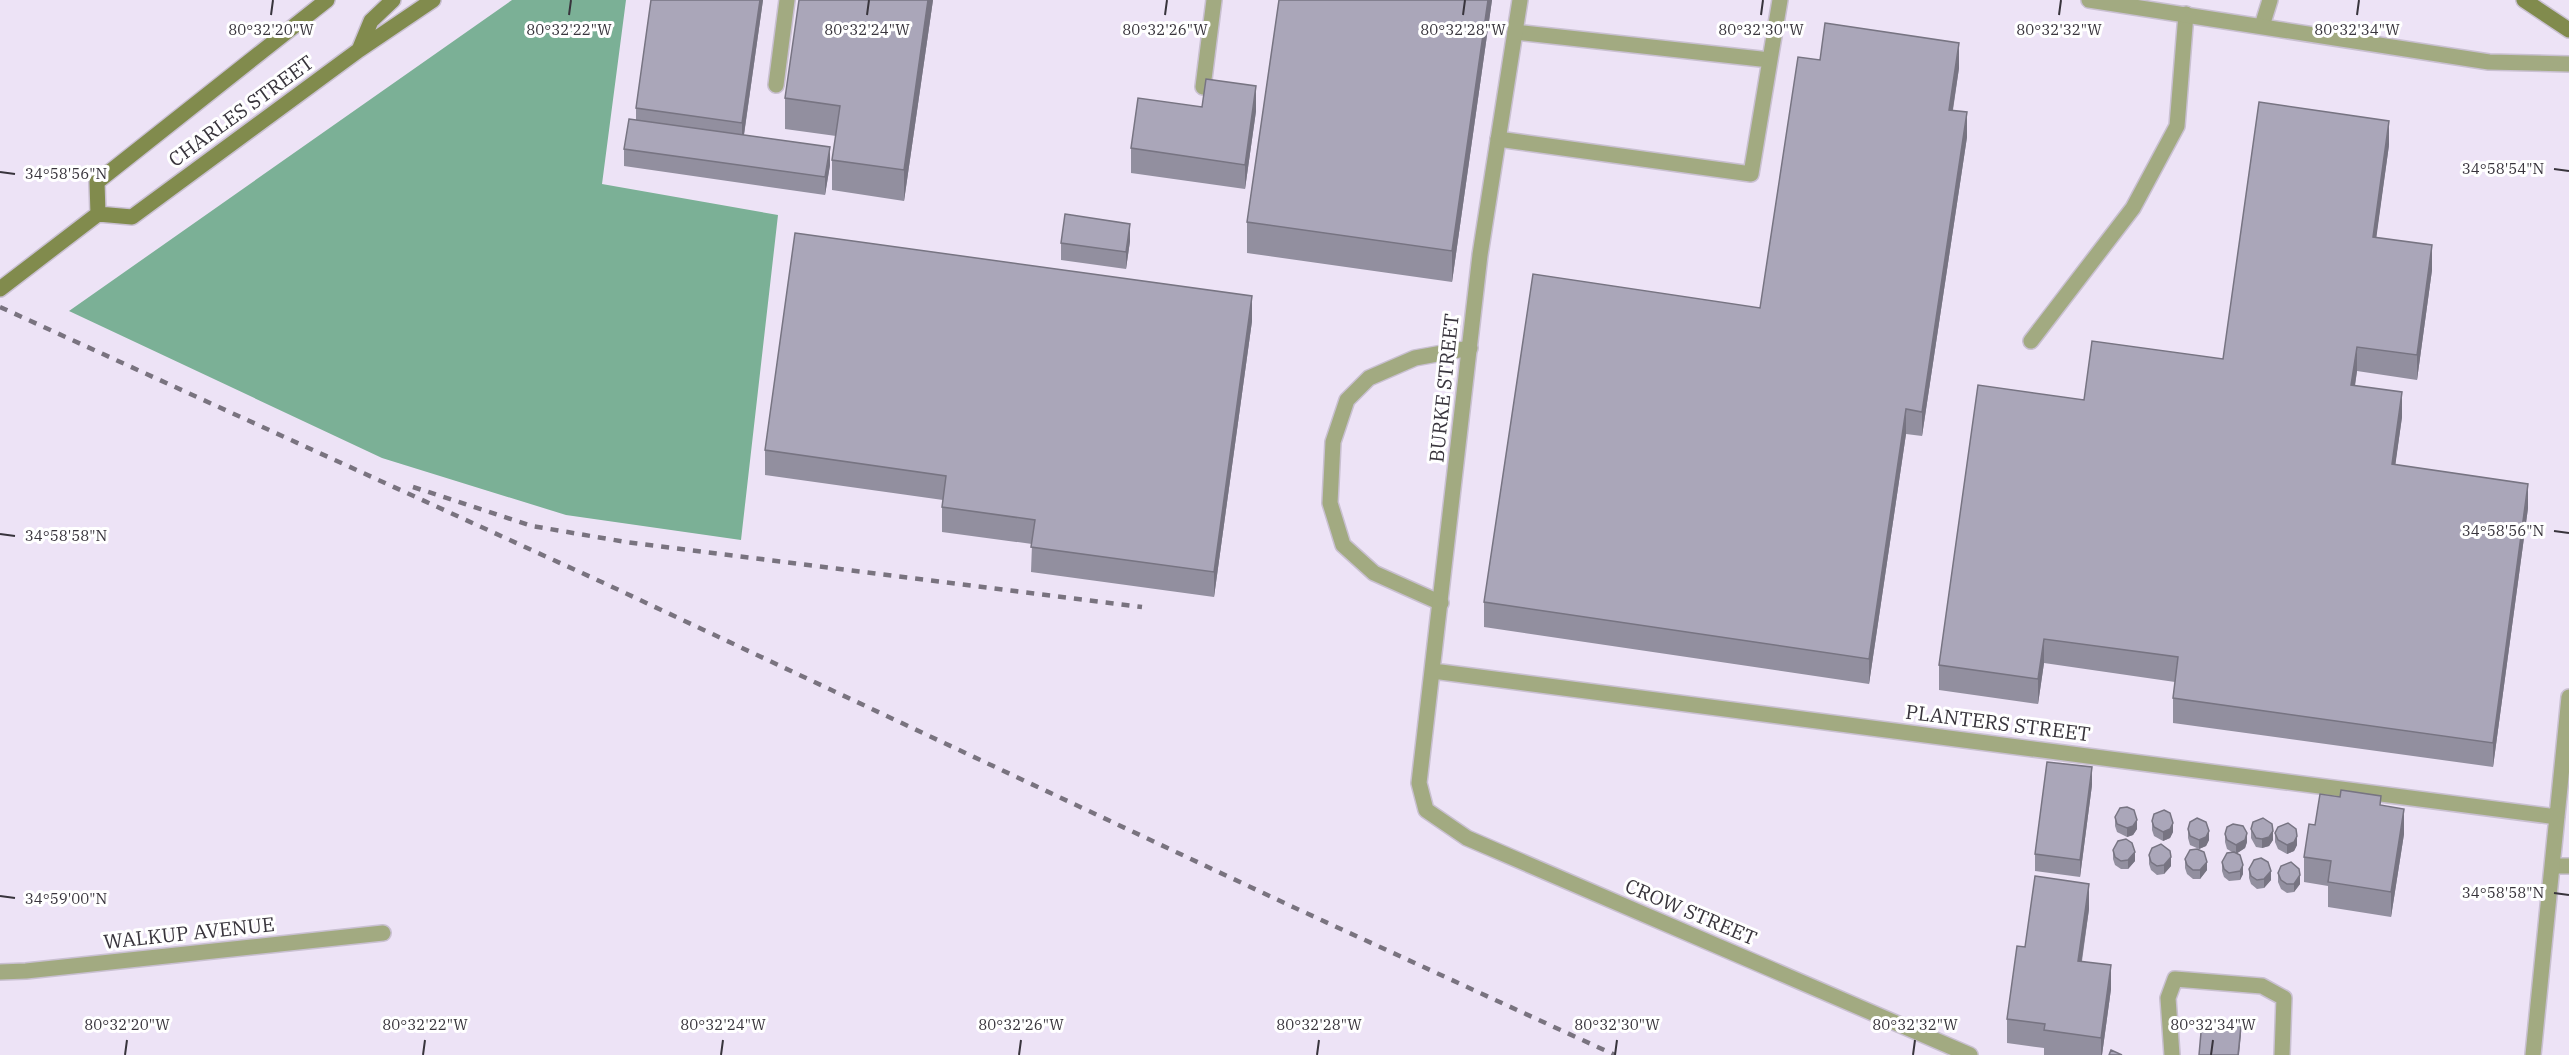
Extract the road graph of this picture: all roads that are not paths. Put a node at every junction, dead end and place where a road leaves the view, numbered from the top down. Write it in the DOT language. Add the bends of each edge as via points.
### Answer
graph roads {
  1 [pos="327,0"];
  2 [pos="393,0"];
  3 [pos="433,0"];
  4 [pos="788,0"];
  5 [pos="1214,0"];
  6 [pos="1520,0"];
  7 [pos="1780,0"];
  8 [pos="2089,0"];
  9 [pos="2270,0"];
  10 [pos="2524,0"];
  11 [pos="2144,4"];
  12 [pos="2186,14"];
  13 [pos="2262,26"];
  14 [pos="2569,30"];
  15 [pos="1515,32"];
  16 [pos="359,50"];
  17 [pos="1770,60"];
  18 [pos="2569,64"];
  19 [pos="776,85"];
  20 [pos="1203,87"];
  21 [pos="1498,139"];
  22 [pos="98,214"];
  23 [pos="0,289"];
  24 [pos="2031,341"];
  25 [pos="1470,348"];
  26 [pos="1441,603"];
  27 [pos="1433,670"];
  28 [pos="2569,697"];
  29 [pos="1419,783"];
  30 [pos="2558,817"];
  31 [pos="2553,866"];
  32 [pos="2569,866"];
  33 [pos="383,933"];
  34 [pos="0,972"];
  35 [pos="1971,1055"];
  36 [pos="2172,1055"];
  37 [pos="2282,1055"];
  38 [pos="2533,1055"];
  1 -- 22 [label="main road, CHARLES STREET" via="97,182"];
  2 -- 16 [label="main road" via="371,21"];
  3 -- 16 [label="main road, CHARLES STREET"];
  4 -- 19 [label="street"];
  5 -- 20 [label="street"];
  6 -- 15 [label="street, BURKE STREET"];
  7 -- 17 [label="street"];
  8 -- 11 [label="street"];
  9 -- 13 [label="street"];
  10 -- 14 [label="main road"];
  11 -- 12 [label="street"];
  12 -- 13 [label="street"];
  12 -- 24 [label="street" via="2176,126 2133,208"];
  13 -- 18 [label="street" via="2489,62"];
  15 -- 17 [label="street"];
  15 -- 21 [label="street, BURKE STREET"];
  16 -- 22 [label="main road, CHARLES STREET" via="132,217"];
  17 -- 21 [label="street" via="1751,174"];
  21 -- 25 [label="street, BURKE STREET"];
  22 -- 23 [label="main road"];
  25 -- 26 [label="street, BURKE STREET"];
  25 -- 26 [label="street" via="1416,358 1369,378 1347,400 1334,442 1330,503 1343,545 1374,573"];
  26 -- 27 [label="street, BURKE STREET"];
  27 -- 29 [label="street, BURKE STREET"];
  27 -- 30 [label="street, PLANTERS STREET"];
  28 -- 30 [label="street"];
  29 -- 35 [label="street, CROW STREET" via="1426,810 1467,838"];
  30 -- 31 [label="street"];
  31 -- 32 [label="street"];
  31 -- 38 [label="street"];
  33 -- 34 [label="street, WALKUP AVENUE"];
  36 -- 37 [label="street" via="2168,998 2175,980 2262,986 2284,998"];
}
